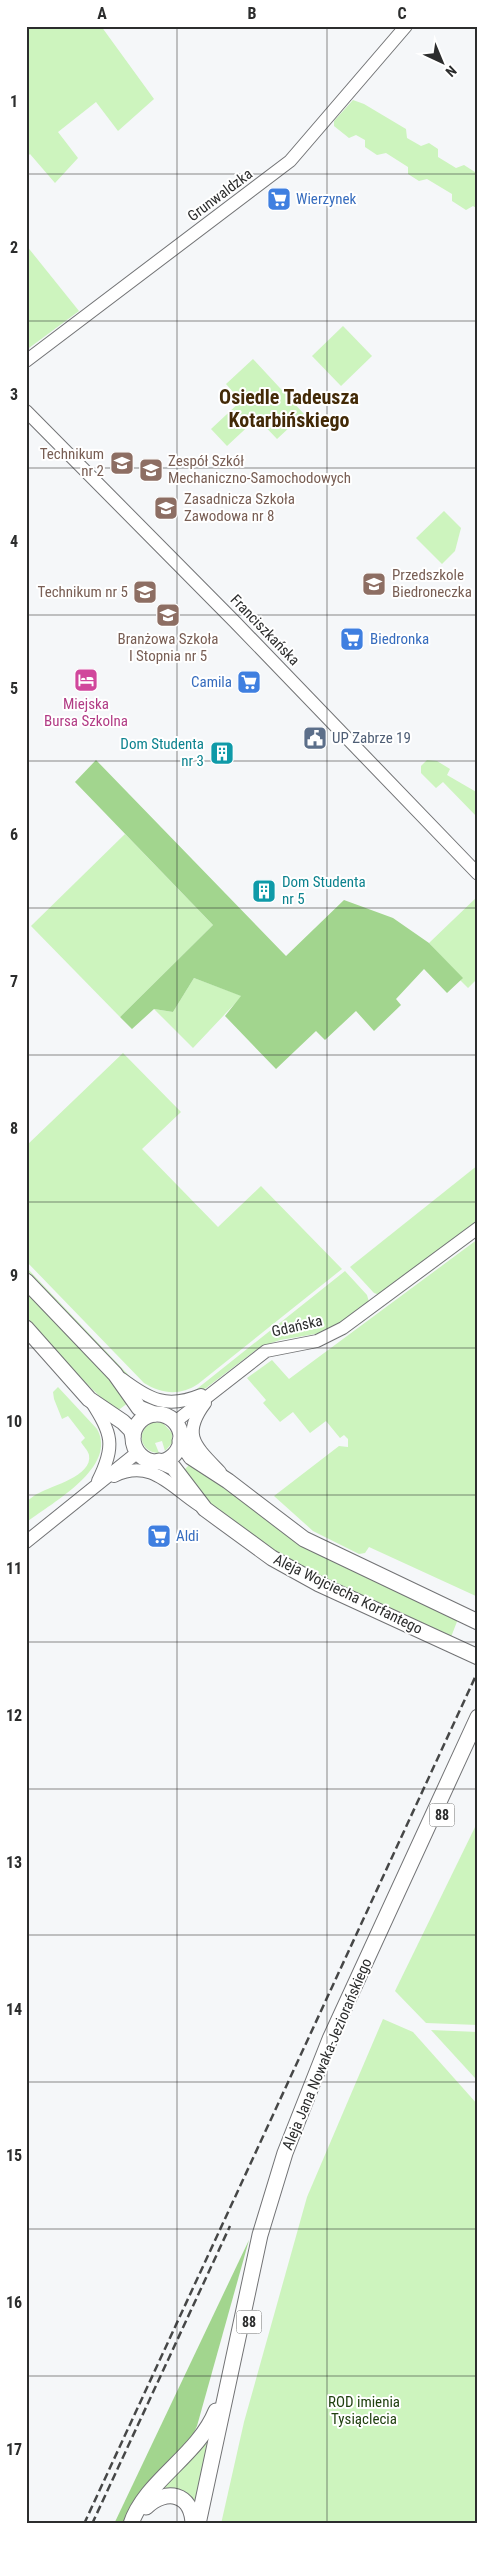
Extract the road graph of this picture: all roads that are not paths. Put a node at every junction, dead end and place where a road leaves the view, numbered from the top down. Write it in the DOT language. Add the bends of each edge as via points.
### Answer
graph roads {
  1 [pos="406,26"];
  2 [pos="26,361"];
  3 [pos="26,411"];
  4 [pos="478,874"];
  5 [pos="478,1228"];
  6 [pos="26,1281"];
  7 [pos="26,1328"];
  8 [pos="115,1374"];
  9 [pos="215,1389"];
  10 [pos="89,1399"];
  11 [pos="154,1414"];
  12 [pos="174,1422"];
  13 [pos="133,1436"];
  14 [pos="180,1441"];
  15 [pos="138,1452"];
  16 [pos="160,1461"];
  17 [pos="228,1481"];
  18 [pos="96,1485"];
  19 [pos="205,1509"];
  20 [pos="26,1542"];
  21 [pos="478,1622"];
  22 [pos="478,1657"];
  23 [pos="478,1717"];
  24 [pos="478,1736"];
  25 [pos="228,2382"];
  26 [pos="131,2524"];
  27 [pos="136,2524"];
  28 [pos="193,2524"];
  29 [pos="198,2524"];
  30 [pos="206,2524"];
  1 -- 2 [label="street, Grunwaldzka" via="290,161"];
  3 -- 4 [label="street, Franciszkańska"];
  5 -- 9 [label="street, Gdańska" via="343,1328 317,1341 266,1351"];
  6 -- 8 [label="main road"];
  7 -- 10 [label="main road"];
  8 -- 9 [label="street" via="143,1395 172,1403 187,1401"];
  8 -- 11 [label="main road" via="139,1408"];
  9 -- 12 [label="street, Gdańska"];
  9 -- 17 [label="street" via="192,1423 192,1439"];
  10 -- 13 [label="main road" via="123,1422"];
  10 -- 18 [label="street" via="104,1422 111,1442"];
  11 -- 12 [label="main road" via="162,1414"];
  11 -- 13 [label="main road" via="139,1422"];
  12 -- 14 [label="main road"];
  13 -- 15 [label="main road"];
  14 -- 16 [label="main road" via="174,1454"];
  14 -- 17 [label="main road, Aleja Wojciecha Korfantego" via="191,1458"];
  15 -- 16 [label="main road" via="149,1460"];
  15 -- 18 [label="street"];
  16 -- 19 [label="main road, Aleja Wojciecha Korfantego" via="172,1467"];
  17 -- 21 [label="main road, Aleja Wojciecha Korfantego" via="304,1539"];
  18 -- 19 [label="street" via="127,1470 149,1470"];
  18 -- 20 [label="street"];
  19 -- 22 [label="main road, Aleja Wojciecha Korfantego" via="252,1545 302,1575"];
  23 -- 25 [label="main road, Aleja Jana Nowaka-Jeziorańskiego / 88" via="298,2116 260,2235"];
  24 -- 30 [label="main road, Aleja Jana Nowaka-Jeziorańskiego / 88" via="304,2124 269,2237"];
  25 -- 26 [label="main road" via="204,2436 142,2502"];
  25 -- 29 [label="main road, Aleja Jana Nowaka-Jeziorańskiego / 88"];
  27 -- 28 [label="main road" via="147,2506 168,2495 186,2502"];
}
